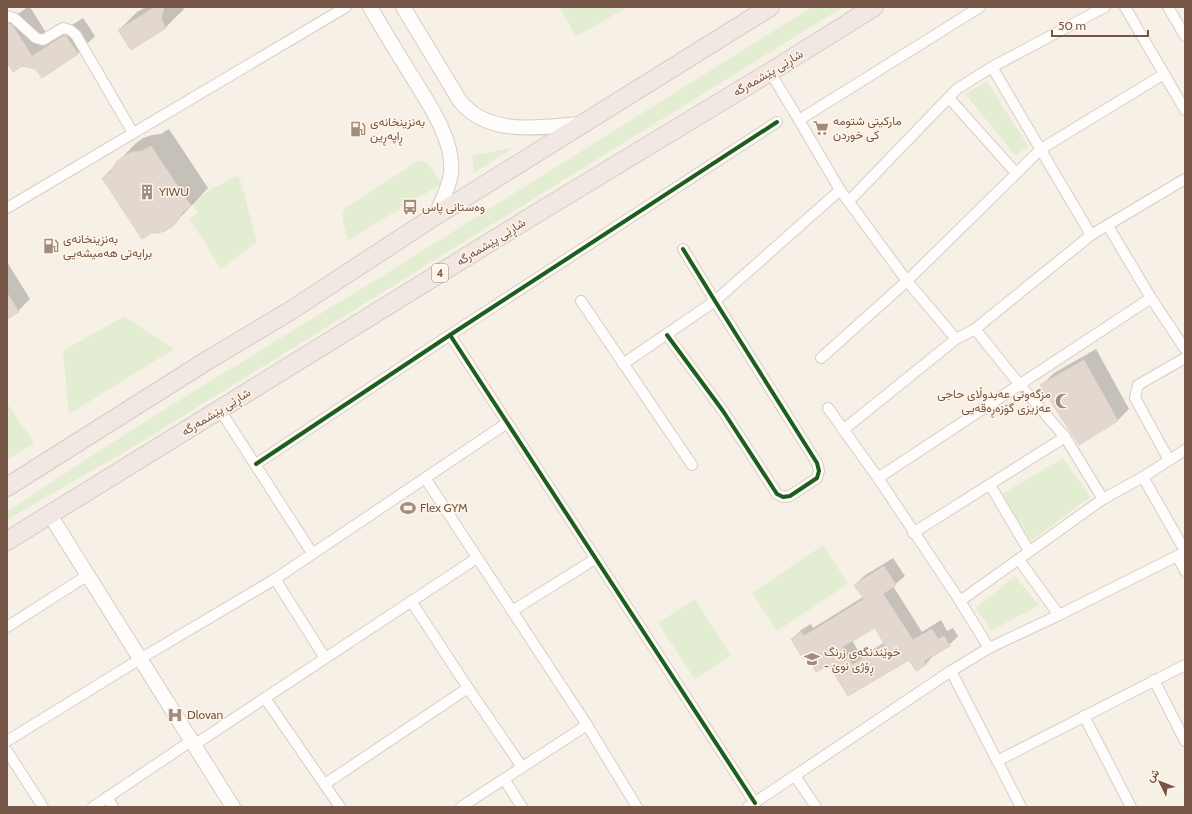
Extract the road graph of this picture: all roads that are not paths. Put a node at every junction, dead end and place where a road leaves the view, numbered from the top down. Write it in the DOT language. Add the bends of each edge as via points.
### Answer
graph roads {
  1 [pos="346,7"];
  2 [pos="370,7"];
  3 [pos="403,7"];
  4 [pos="755,7"];
  5 [pos="770,7"];
  6 [pos="874,7"];
  7 [pos="980,7"];
  8 [pos="1105,7"];
  9 [pos="1125,7"];
  10 [pos="1168,7"];
  11 [pos="7,16"];
  12 [pos="741,26"];
  13 [pos="1185,36"];
  14 [pos="992,66"];
  15 [pos="770,72"];
  16 [pos="1164,74"];
  17 [pos="949,98"];
  18 [pos="1185,110"];
  19 [pos="799,120"];
  20 [pos="777,122"];
  21 [pos="586,123"];
  22 [pos="133,133"];
  23 [pos="1041,149"];
  24 [pos="1016,173"];
  25 [pos="1185,179"];
  26 [pos="840,190"];
  27 [pos="849,201"];
  28 [pos="7,208"];
  29 [pos="435,216"];
  30 [pos="1108,226"];
  31 [pos="1091,235"];
  32 [pos="683,249"];
  33 [pos="907,280"];
  34 [pos="1151,298"];
  35 [pos="581,301"];
  36 [pos="715,302"];
  37 [pos="975,329"];
  38 [pos="667,335"];
  39 [pos="450,336"];
  40 [pos="956,339"];
  41 [pos="1185,349"];
  42 [pos="821,358"];
  43 [pos="1185,358"];
  44 [pos="623,364"];
  45 [pos="1020,385"];
  46 [pos="828,408"];
  47 [pos="220,410"];
  48 [pos="507,423"];
  49 [pos="844,430"];
  50 [pos="1065,437"];
  51 [pos="1185,450"];
  52 [pos="1169,460"];
  53 [pos="256,464"];
  54 [pos="692,465"];
  55 [pos="1142,477"];
  56 [pos="425,478"];
  57 [pos="878,478"];
  58 [pos="990,485"];
  59 [pos="7,487"];
  60 [pos="1103,499"];
  61 [pos="50,514"];
  62 [pos="913,533"];
  63 [pos="7,542"];
  64 [pos="1029,551"];
  65 [pos="312,553"];
  66 [pos="1182,553"];
  67 [pos="477,558"];
  68 [pos="595,559"];
  69 [pos="1019,560"];
  70 [pos="1185,571"];
  71 [pos="88,575"];
  72 [pos="275,579"];
  73 [pos="411,601"];
  74 [pos="960,601"];
  75 [pos="512,611"];
  76 [pos="1059,615"];
  77 [pos="7,627"];
  78 [pos="989,648"];
  79 [pos="325,658"];
  80 [pos="140,659"];
  81 [pos="1185,665"];
  82 [pos="951,672"];
  83 [pos="1154,680"];
  84 [pos="468,688"];
  85 [pos="265,698"];
  86 [pos="1084,716"];
  87 [pos="587,725"];
  88 [pos="7,741"];
  89 [pos="1185,741"];
  90 [pos="193,743"];
  91 [pos="7,751"];
  92 [pos="997,761"];
  93 [pos="522,767"];
  94 [pos="795,776"];
  95 [pos="504,779"];
  96 [pos="325,784"];
  97 [pos="107,797"];
  98 [pos="751,805"];
  99 [pos="43,807"];
  100 [pos="93,807"];
  101 [pos="113,807"];
  102 [pos="233,807"];
  103 [pos="340,807"];
  104 [pos="461,807"];
  105 [pos="522,807"];
  106 [pos="637,807"];
  107 [pos="816,807"];
  108 [pos="1021,807"];
  109 [pos="1131,807"];
  1 -- 22 [label="street"];
  2 -- 29 [label="street" via="436,116 446,143 451,173"];
  3 -- 21 [label="street" via="460,101 474,115 513,127 534,128"];
  4 -- 12 [label="street"];
  5 -- 12 [label="highway"];
  6 -- 15 [label="highway, شاڕێی پێشمەرگە / 4"];
  7 -- 19 [label="street"];
  8 -- 14 [label="street"];
  9 -- 16 [label="street"];
  10 -- 13 [label="street"];
  11 -- 22 [label="street" via="14,18 36,38 43,40 63,28 76,35"];
  12 -- 21 [label="highway"];
  14 -- 17 [label="street" via="957,89"];
  14 -- 23 [label="street"];
  15 -- 19 [label="street"];
  15 -- 47 [label="highway, شاڕێی پێشمەرگە / 4"];
  16 -- 18 [label="street"];
  16 -- 23 [label="street"];
  17 -- 24 [label="street"];
  17 -- 27 [label="street"];
  19 -- 26 [label="street"];
  20 -- 39 [label="street"];
  21 -- 29 [label="highway"];
  22 -- 28 [label="street"];
  23 -- 24 [label="street"];
  23 -- 31 [label="street"];
  24 -- 33 [label="street"];
  25 -- 30 [label="street"];
  26 -- 27 [label="street"];
  26 -- 36 [label="street"];
  27 -- 33 [label="street"];
  29 -- 59 [label="highway" via="290,311"];
  30 -- 31 [label="street"];
  30 -- 34 [label="street"];
  31 -- 37 [label="street"];
  32 -- 36 [label="street"];
  33 -- 40 [label="street"];
  33 -- 42 [label="street"];
  34 -- 41 [label="street"];
  34 -- 45 [label="street"];
  35 -- 44 [label="street"];
  36 -- 38 [label="street"];
  36 -- 38 [label="street" via="817,463 817,478 790,496 777,494 723,411"];
  37 -- 40 [label="street"];
  37 -- 45 [label="street"];
  38 -- 44 [label="street"];
  39 -- 48 [label="street"];
  39 -- 53 [label="street"];
  40 -- 49 [label="street"];
  43 -- 52 [label="street" via="1138,385 1135,398"];
  44 -- 54 [label="street"];
  45 -- 50 [label="street"];
  45 -- 57 [label="street"];
  46 -- 49 [label="street"];
  47 -- 53 [label="street"];
  47 -- 61 [label="highway, شاڕێی پێشمەرگە / 4"];
  48 -- 56 [label="street"];
  48 -- 68 [label="street"];
  49 -- 57 [label="street"];
  50 -- 58 [label="street"];
  50 -- 60 [label="street"];
  51 -- 52 [label="street"];
  52 -- 55 [label="street"];
  53 -- 65 [label="street"];
  55 -- 60 [label="street"];
  55 -- 66 [label="street"];
  56 -- 65 [label="street"];
  56 -- 67 [label="street"];
  57 -- 62 [label="street"];
  58 -- 62 [label="street"];
  58 -- 64 [label="street"];
  60 -- 64 [label="street"];
  61 -- 63 [label="highway, شاڕێی پێشمەرگە / 4"];
  61 -- 71 [label="street"];
  62 -- 74 [label="street"];
  64 -- 69 [label="street"];
  65 -- 72 [label="street"];
  66 -- 70 [label="street"];
  66 -- 76 [label="street"];
  67 -- 73 [label="street"];
  67 -- 75 [label="street"];
  68 -- 75 [label="street"];
  68 -- 98 [label="street"];
  69 -- 74 [label="street"];
  69 -- 76 [label="street"];
  71 -- 77 [label="street"];
  71 -- 80 [label="street"];
  72 -- 79 [label="street"];
  72 -- 80 [label="street"];
  73 -- 79 [label="street"];
  73 -- 84 [label="street"];
  74 -- 78 [label="street"];
  75 -- 87 [label="street"];
  76 -- 78 [label="street"];
  78 -- 82 [label="street"];
  79 -- 85 [label="street"];
  80 -- 88 [label="street"];
  80 -- 90 [label="street"];
  81 -- 83 [label="street"];
  82 -- 92 [label="street"];
  82 -- 94 [label="street"];
  83 -- 86 [label="street"];
  83 -- 89 [label="street"];
  84 -- 93 [label="street"];
  84 -- 96 [label="street"];
  85 -- 90 [label="street"];
  85 -- 96 [label="street"];
  86 -- 92 [label="street"];
  86 -- 109 [label="street"];
  87 -- 93 [label="street"];
  87 -- 106 [label="street"];
  90 -- 97 [label="street"];
  90 -- 102 [label="street"];
  91 -- 99 [label="street"];
  92 -- 108 [label="street"];
  93 -- 95 [label="street"];
  94 -- 98 [label="street"];
  94 -- 107 [label="street"];
  95 -- 104 [label="street"];
  95 -- 105 [label="street"];
  96 -- 103 [label="street"];
  97 -- 100 [label="street"];
  97 -- 101 [label="street"];
}
